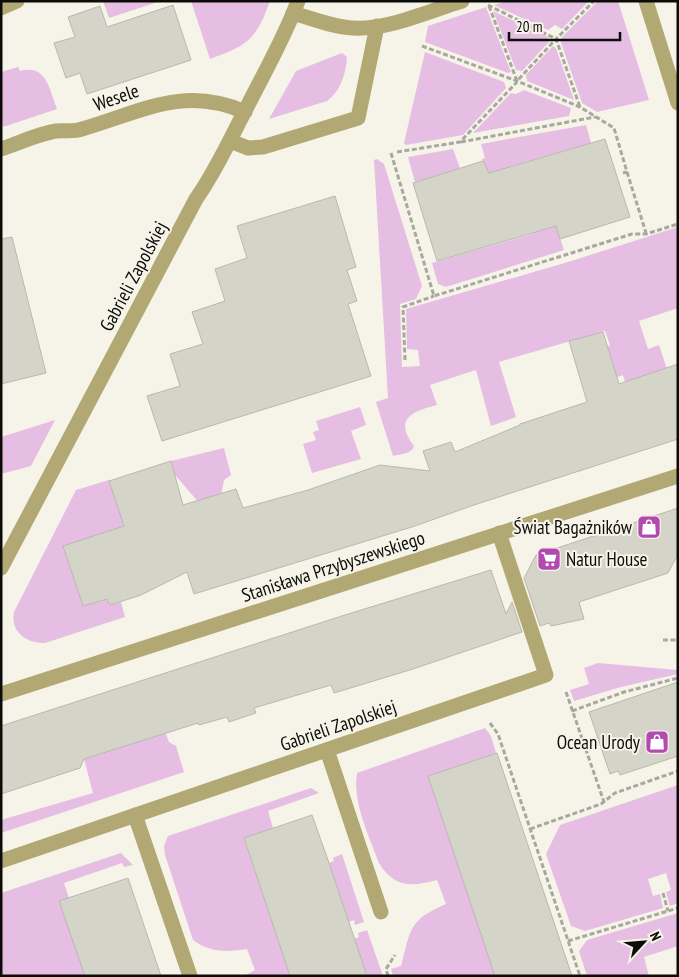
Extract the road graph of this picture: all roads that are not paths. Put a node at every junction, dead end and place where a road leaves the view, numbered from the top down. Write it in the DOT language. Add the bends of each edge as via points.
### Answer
graph roads {
  1 [pos="17,1"];
  2 [pos="462,1"];
  3 [pos="646,1"];
  4 [pos="295,7"];
  5 [pos="1,8"];
  6 [pos="377,26"];
  7 [pos="678,103"];
  8 [pos="244,112"];
  9 [pos="230,141"];
  10 [pos="1,149"];
  11 [pos="678,476"];
  12 [pos="499,533"];
  13 [pos="1,568"];
  14 [pos="1,694"];
  15 [pos="327,750"];
  16 [pos="135,815"];
  17 [pos="1,861"];
  18 [pos="380,912"];
  19 [pos="190,976"];
  1 -- 5 [label="street"];
  2 -- 6 [label="street"];
  3 -- 7 [label="street"];
  4 -- 6 [label="street" via="344,28"];
  4 -- 8 [label="street, Gabrieli Zapolskiej"];
  6 -- 9 [label="street" via="358,118 263,147 248,148"];
  8 -- 9 [label="street, Gabrieli Zapolskiej"];
  8 -- 10 [label="street, Wesele" via="221,103 167,102 82,130 54,132"];
  9 -- 13 [label="street, Gabrieli Zapolskiej" via="196,199"];
  11 -- 12 [label="street, Stanisława Przybyszewskiego"];
  12 -- 14 [label="street, Stanisława Przybyszewskiego"];
  12 -- 15 [label="street, Gabrieli Zapolskiej" via="546,675"];
  15 -- 16 [label="street, Gabrieli Zapolskiej"];
  15 -- 18 [label="street"];
  16 -- 17 [label="street, Gabrieli Zapolskiej"];
  16 -- 19 [label="street"];
}
